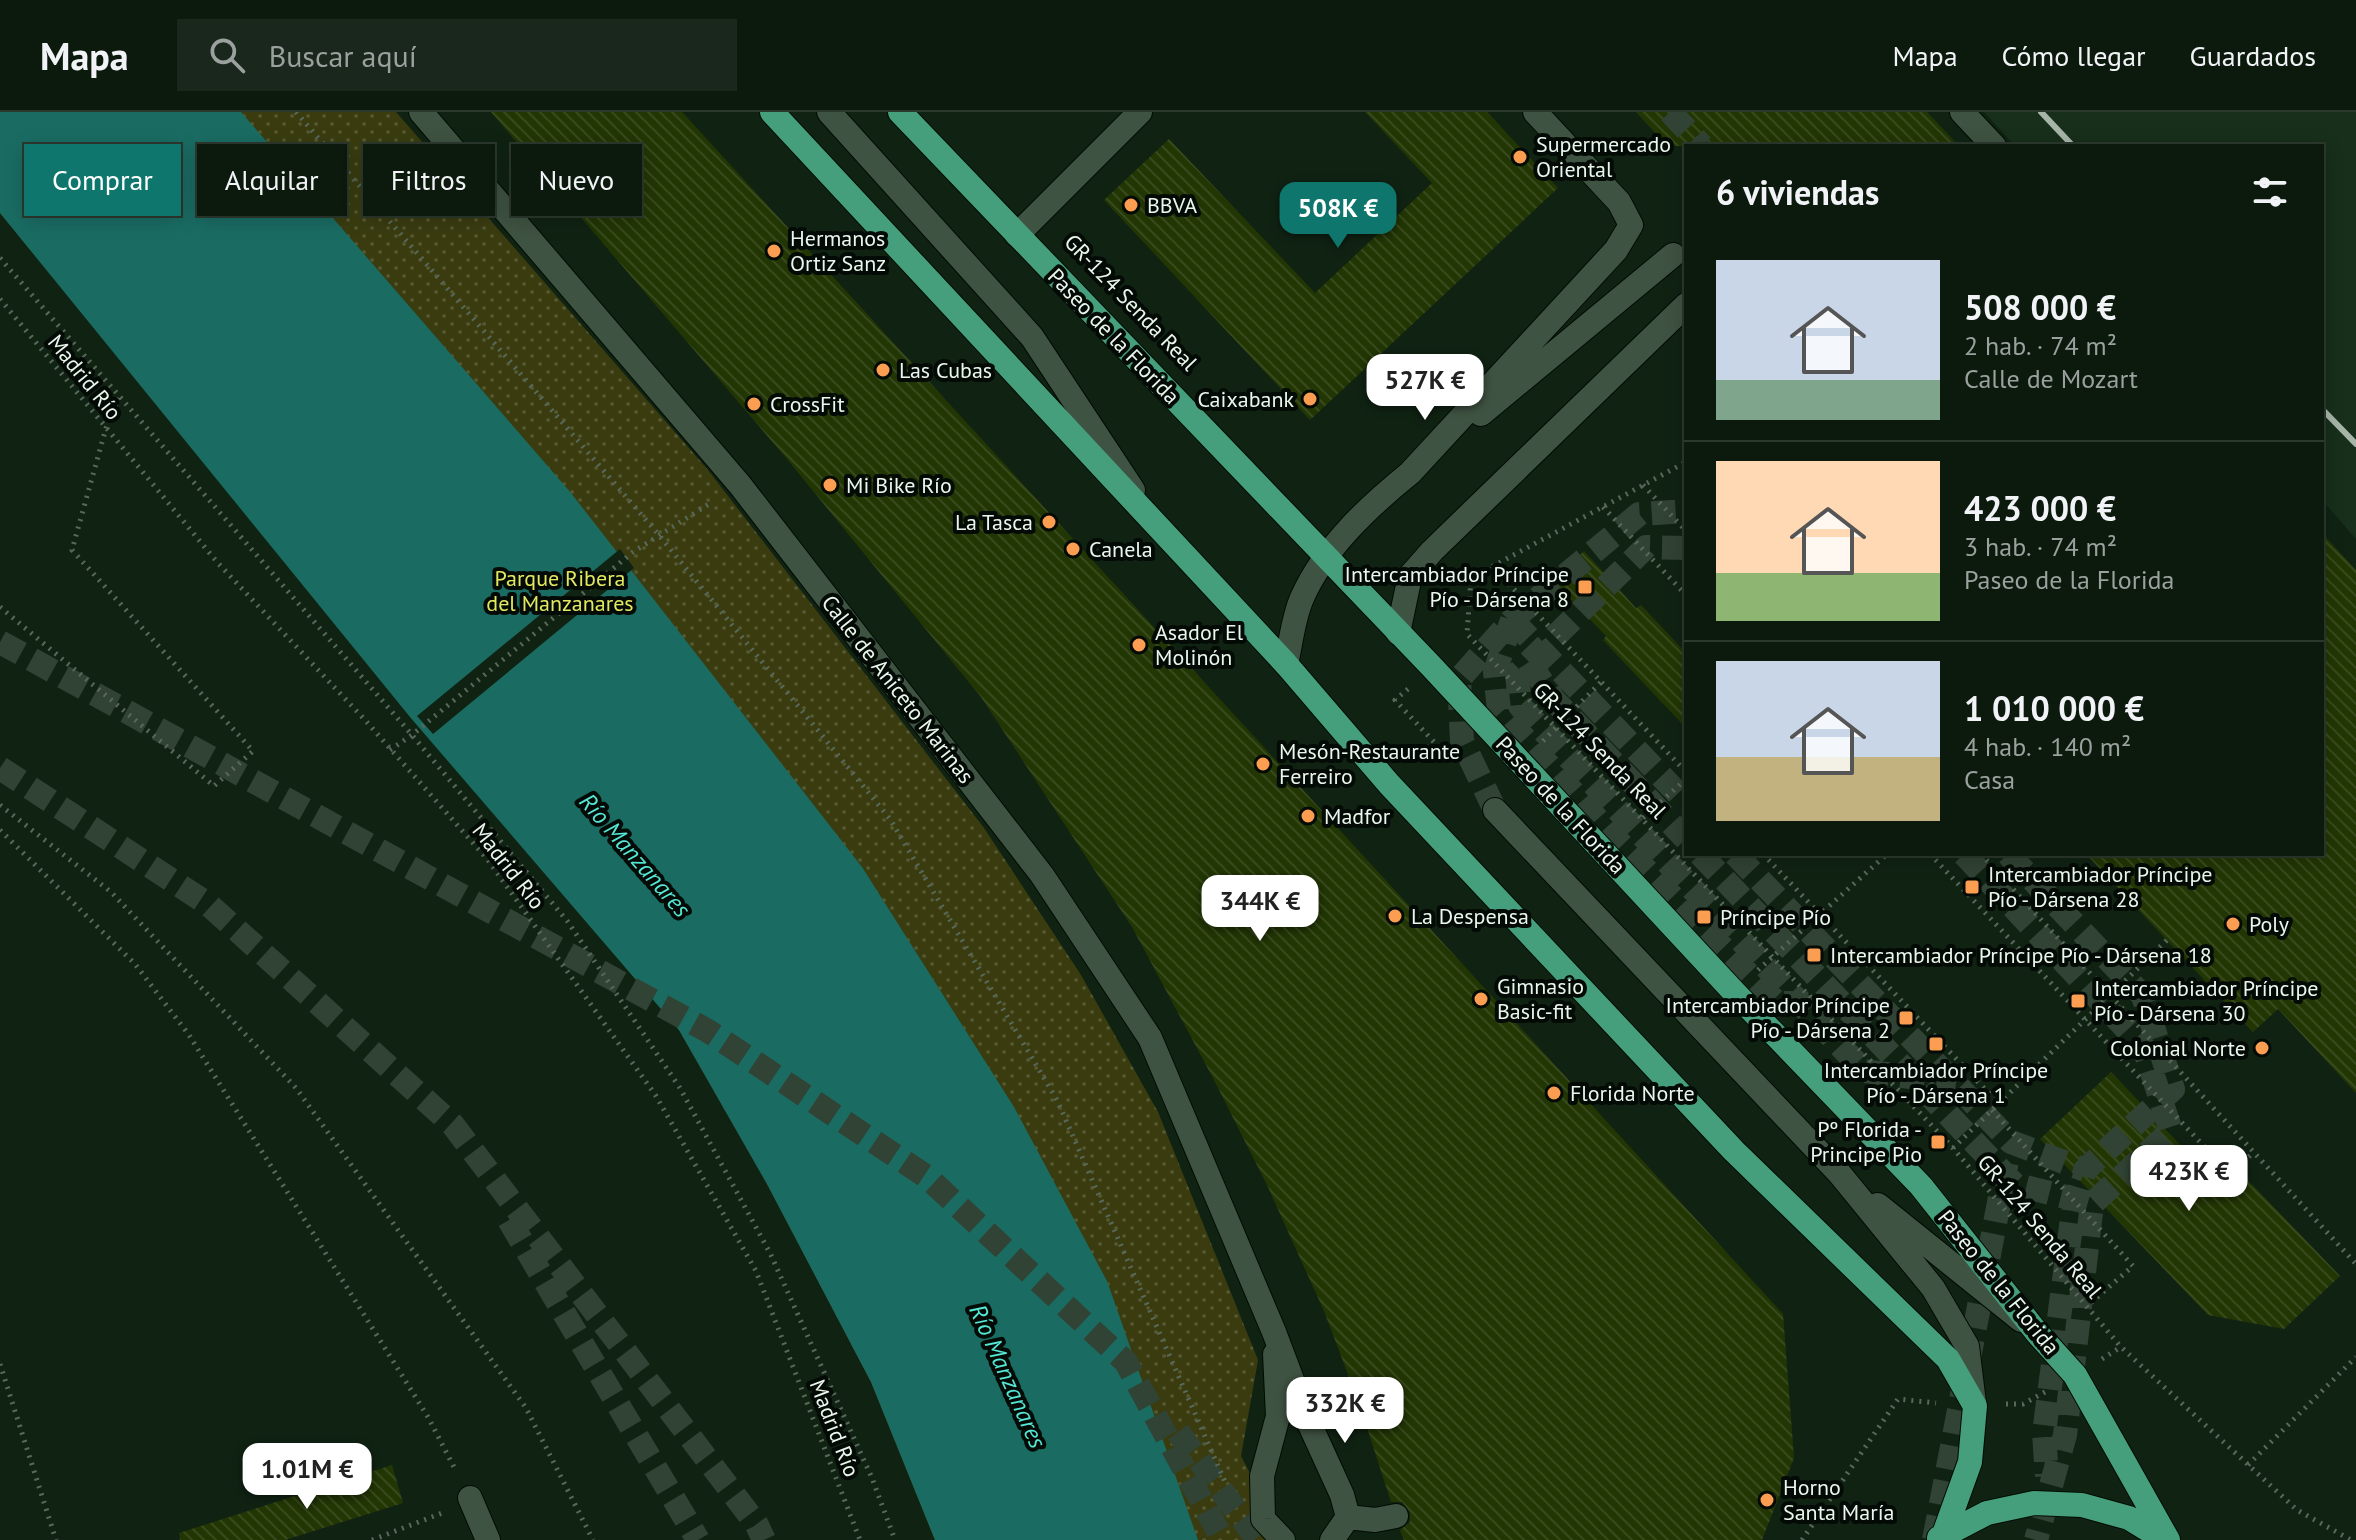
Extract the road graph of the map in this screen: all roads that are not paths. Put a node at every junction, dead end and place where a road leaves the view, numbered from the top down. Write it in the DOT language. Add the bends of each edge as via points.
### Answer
graph roads {
  1 [pos="421,112"];
  2 [pos="772,112"];
  3 [pos="829,112"];
  4 [pos="900,112"];
  5 [pos="1140,112"];
  6 [pos="1535,112"];
  7 [pos="1962,112"];
  8 [pos="1992,144"];
  9 [pos="1017,235"];
  10 [pos="1673,255"];
  11 [pos="1684,307"];
  12 [pos="1410,473"];
  13 [pos="1156,524"];
  14 [pos="1324,557"];
  15 [pos="1398,633"];
  16 [pos="1286,664"];
  17 [pos="1495,810"];
  18 [pos="1839,1173"];
  19 [pos="1274,1332"];
  20 [pos="2038,1334"];
  21 [pos="1975,1406"];
  22 [pos="470,1498"];
  23 [pos="1396,1516"];
  24 [pos="1348,1517"];
  25 [pos="1940,1537"];
  26 [pos="488,1540"];
  27 [pos="1283,1540"];
  28 [pos="1332,1540"];
  29 [pos="2166,1540"];
  1 -- 19 [label="street, Calle de Aniceto Marinas" via="740,485 1042,875 1150,1038"];
  2 -- 13 [label="main road"];
  3 -- 13 [label="street" via="1032,337"];
  4 -- 9 [label="main road, Paseo de la Florida"];
  5 -- 9 [label="street"];
  6 -- 12 [label="street" via="1619,202 1631,225 1616,250"];
  7 -- 8 [label="street"];
  9 -- 14 [label="main road, Paseo de la Florida"];
  10 -- 12 [label="street"];
  11 -- 15 [label="street" via="1410,576"];
  12 -- 14 [label="street"];
  13 -- 16 [label="main road"];
  14 -- 15 [label="main road, Paseo de la Florida"];
  14 -- 16 [label="street" via="1301,601"];
  15 -- 20 [label="main road, Paseo de la Florida" via="1921,1186"];
  16 -- 21 [label="main road" via="1389,784 1734,1151 1948,1359"];
  17 -- 18 [label="street"];
  18 -- 20 [label="street"];
  18 -- 21 [label="street" via="1933,1288 1967,1346"];
  19 -- 24 [label="street, Calle de Aniceto Marinas"];
  19 -- 27 [label="street, Calle de Aniceto Marinas" via="1278,1416 1262,1476 1263,1519"];
  20 -- 29 [label="main road, Paseo de la Florida" via="2075,1375"];
  21 -- 25 [label="main road" via="1970,1462"];
  22 -- 26 [label="street"];
  23 -- 24 [label="street"];
  24 -- 28 [label="street"];
  25 -- 29 [label="main road" via="1987,1513 2034,1503 2082,1505 2129,1518"];
}
